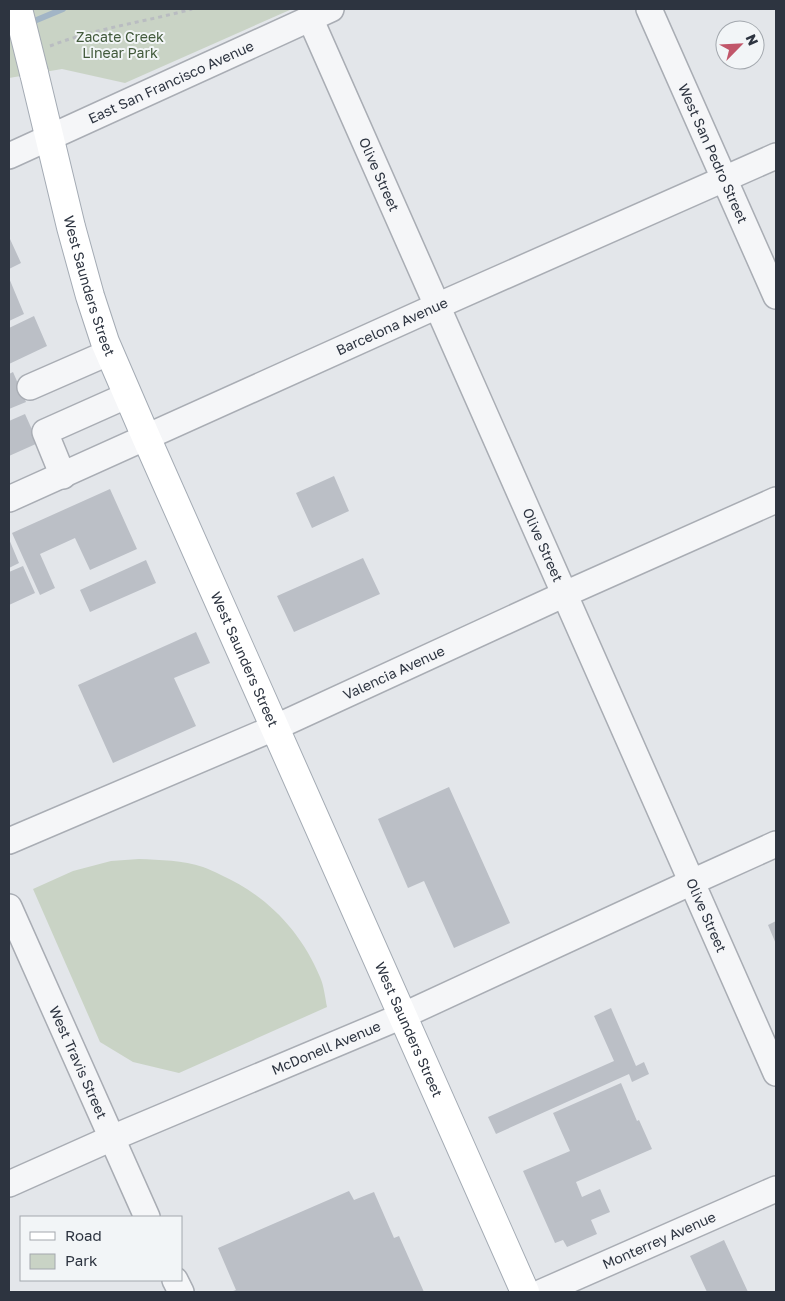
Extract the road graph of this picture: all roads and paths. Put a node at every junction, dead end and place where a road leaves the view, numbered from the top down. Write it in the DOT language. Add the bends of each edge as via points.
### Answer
graph roads {
  1 [pos="18,9"];
  2 [pos="192,9"];
  3 [pos="649,9"];
  4 [pos="321,13"];
  5 [pos="39,61"];
  6 [pos="50,138"];
  7 [pos="9,156"];
  8 [pos="776,156"];
  9 [pos="724,179"];
  10 [pos="776,296"];
  11 [pos="437,306"];
  12 [pos="110,352"];
  13 [pos="30,388"];
  14 [pos="128,395"];
  15 [pos="146,437"];
  16 [pos="63,476"];
  17 [pos="9,499"];
  18 [pos="776,500"];
  19 [pos="564,594"];
  20 [pos="274,728"];
  21 [pos="9,841"];
  22 [pos="776,844"];
  23 [pos="692,882"];
  24 [pos="9,908"];
  25 [pos="402,1016"];
  26 [pos="776,1073"];
  27 [pos="112,1138"];
  28 [pos="9,1184"];
  29 [pos="776,1189"];
  30 [pos="147,1216"];
  31 [pos="525,1292"];
  32 [pos="542,1292"];
  1 -- 5 [label="main road, West Saunders Street, bridge"];
  2 -- 5 [label="path" via="92,32"];
  3 -- 9 [label="street, West San Pedro Street"];
  4 -- 6 [label="street, East San Francisco Avenue"];
  4 -- 11 [label="street, Olive Street"];
  5 -- 6 [label="main road, West Saunders Street"];
  6 -- 7 [label="street, East San Francisco Avenue"];
  6 -- 12 [label="main road, West Saunders Street" via="90,296"];
  8 -- 9 [label="street, Barcelona Avenue"];
  9 -- 10 [label="street, West San Pedro Street"];
  9 -- 11 [label="street, Barcelona Avenue"];
  11 -- 15 [label="street, Barcelona Avenue"];
  11 -- 19 [label="street, Olive Street"];
  12 -- 13 [label="street"];
  12 -- 14 [label="main road, West Saunders Street"];
  14 -- 15 [label="main road, West Saunders Street"];
  14 -- 16 [label="street" via="45,432"];
  15 -- 16 [label="street, Barcelona Avenue"];
  15 -- 20 [label="main road, West Saunders Street"];
  16 -- 17 [label="street, Barcelona Avenue"];
  18 -- 19 [label="street, Valencia Avenue"];
  19 -- 20 [label="street, Valencia Avenue"];
  19 -- 23 [label="street, Olive Street"];
  20 -- 21 [label="street, Valencia Avenue"];
  20 -- 25 [label="main road, West Saunders Street"];
  22 -- 23 [label="street, McDonell Avenue"];
  23 -- 25 [label="street, McDonell Avenue"];
  23 -- 26 [label="street, Olive Street"];
  24 -- 27 [label="street, West Travis Street"];
  25 -- 27 [label="street, McDonell Avenue"];
  25 -- 31 [label="main road, West Saunders Street"];
  27 -- 28 [label="street, McDonell Avenue"];
  27 -- 30 [label="street, West Travis Street"];
  29 -- 32 [label="street, Monterrey Avenue"];
}
